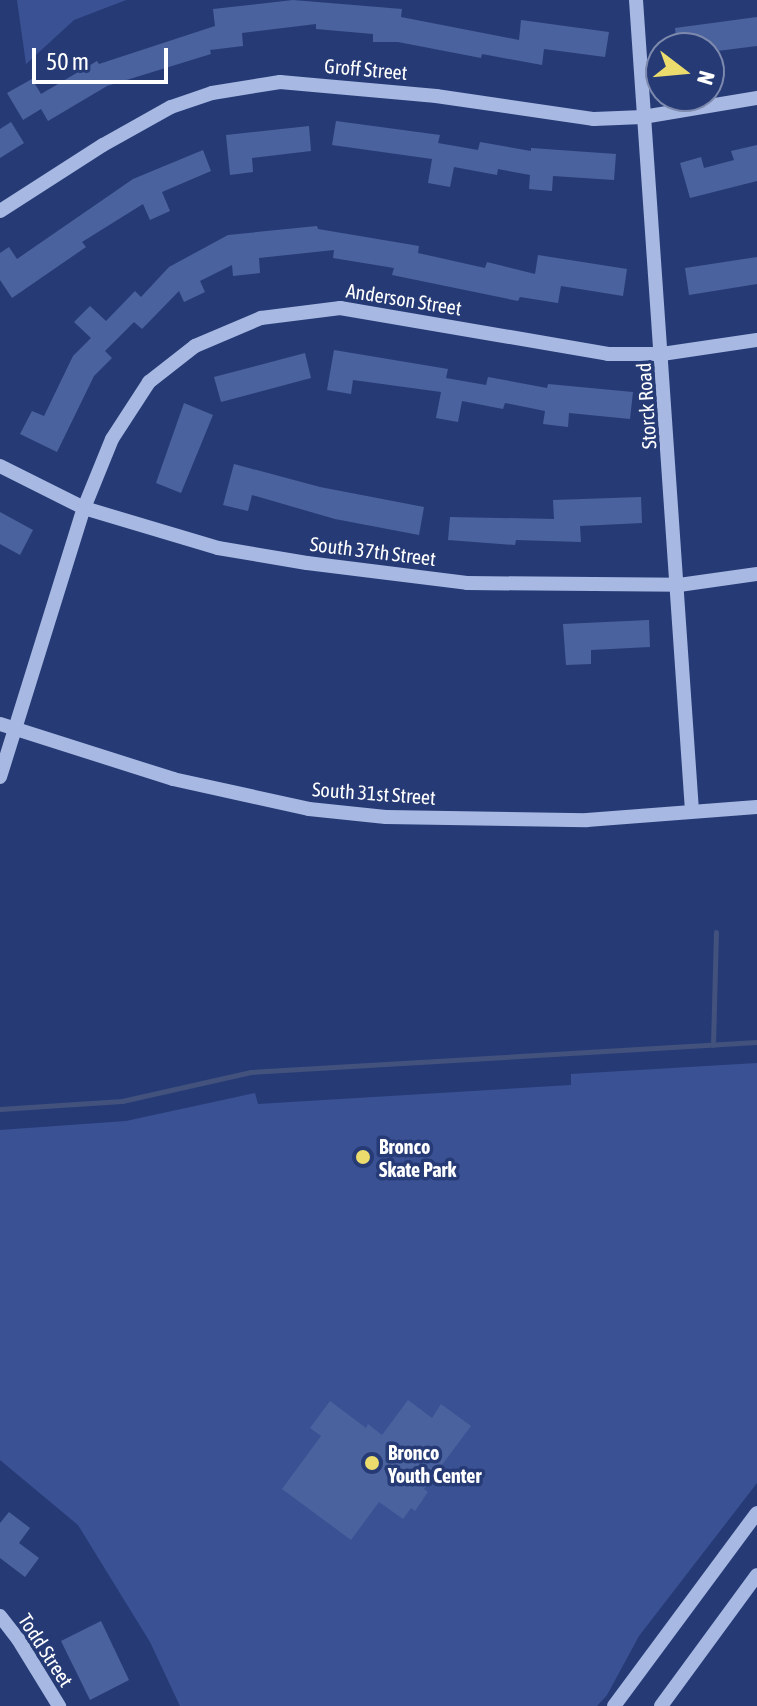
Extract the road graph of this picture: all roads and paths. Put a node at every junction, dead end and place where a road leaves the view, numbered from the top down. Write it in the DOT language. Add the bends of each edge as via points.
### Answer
graph roads {
  1 [pos="636,0"];
  2 [pos="757,98"];
  3 [pos="643,117"];
  4 [pos="0,211"];
  5 [pos="757,340"];
  6 [pos="662,354"];
  7 [pos="0,466"];
  8 [pos="84,508"];
  9 [pos="757,574"];
  10 [pos="679,585"];
  11 [pos="7,727"];
  12 [pos="0,777"];
  13 [pos="757,807"];
  14 [pos="692,810"];
  15 [pos="757,1513"];
  16 [pos="757,1575"];
  17 [pos="0,1616"];
  18 [pos="59,1706"];
  19 [pos="614,1706"];
  20 [pos="661,1706"];
  1 -- 3 [label="street, Storck Road"];
  2 -- 3 [label="street, Groff Street"];
  3 -- 4 [label="street, Groff Street" via="594,119 421,94 280,82 212,93 171,107"];
  3 -- 6 [label="street, Storck Road"];
  5 -- 6 [label="street, Anderson Street"];
  6 -- 8 [label="street, Anderson Street" via="608,354 340,308 261,318 195,346 149,382 112,439"];
  6 -- 10 [label="street, Storck Road"];
  7 -- 8 [label="street, South 37th Street"];
  8 -- 10 [label="street, South 37th Street" via="218,548 336,567 467,583"];
  8 -- 11 [label="street, Anderson Street"];
  9 -- 10 [label="street, South 37th Street"];
  10 -- 14 [label="street, Storck Road"];
  11 -- 12 [label="street, Anderson Street"];
  11 -- 14 [label="street, South 31st Street" via="173,779 309,809 386,817 587,820"];
  13 -- 14 [label="street, South 31st Street"];
  15 -- 19 [label="street"];
  16 -- 20 [label="street"];
  17 -- 18 [label="street, Todd Street"];
}
